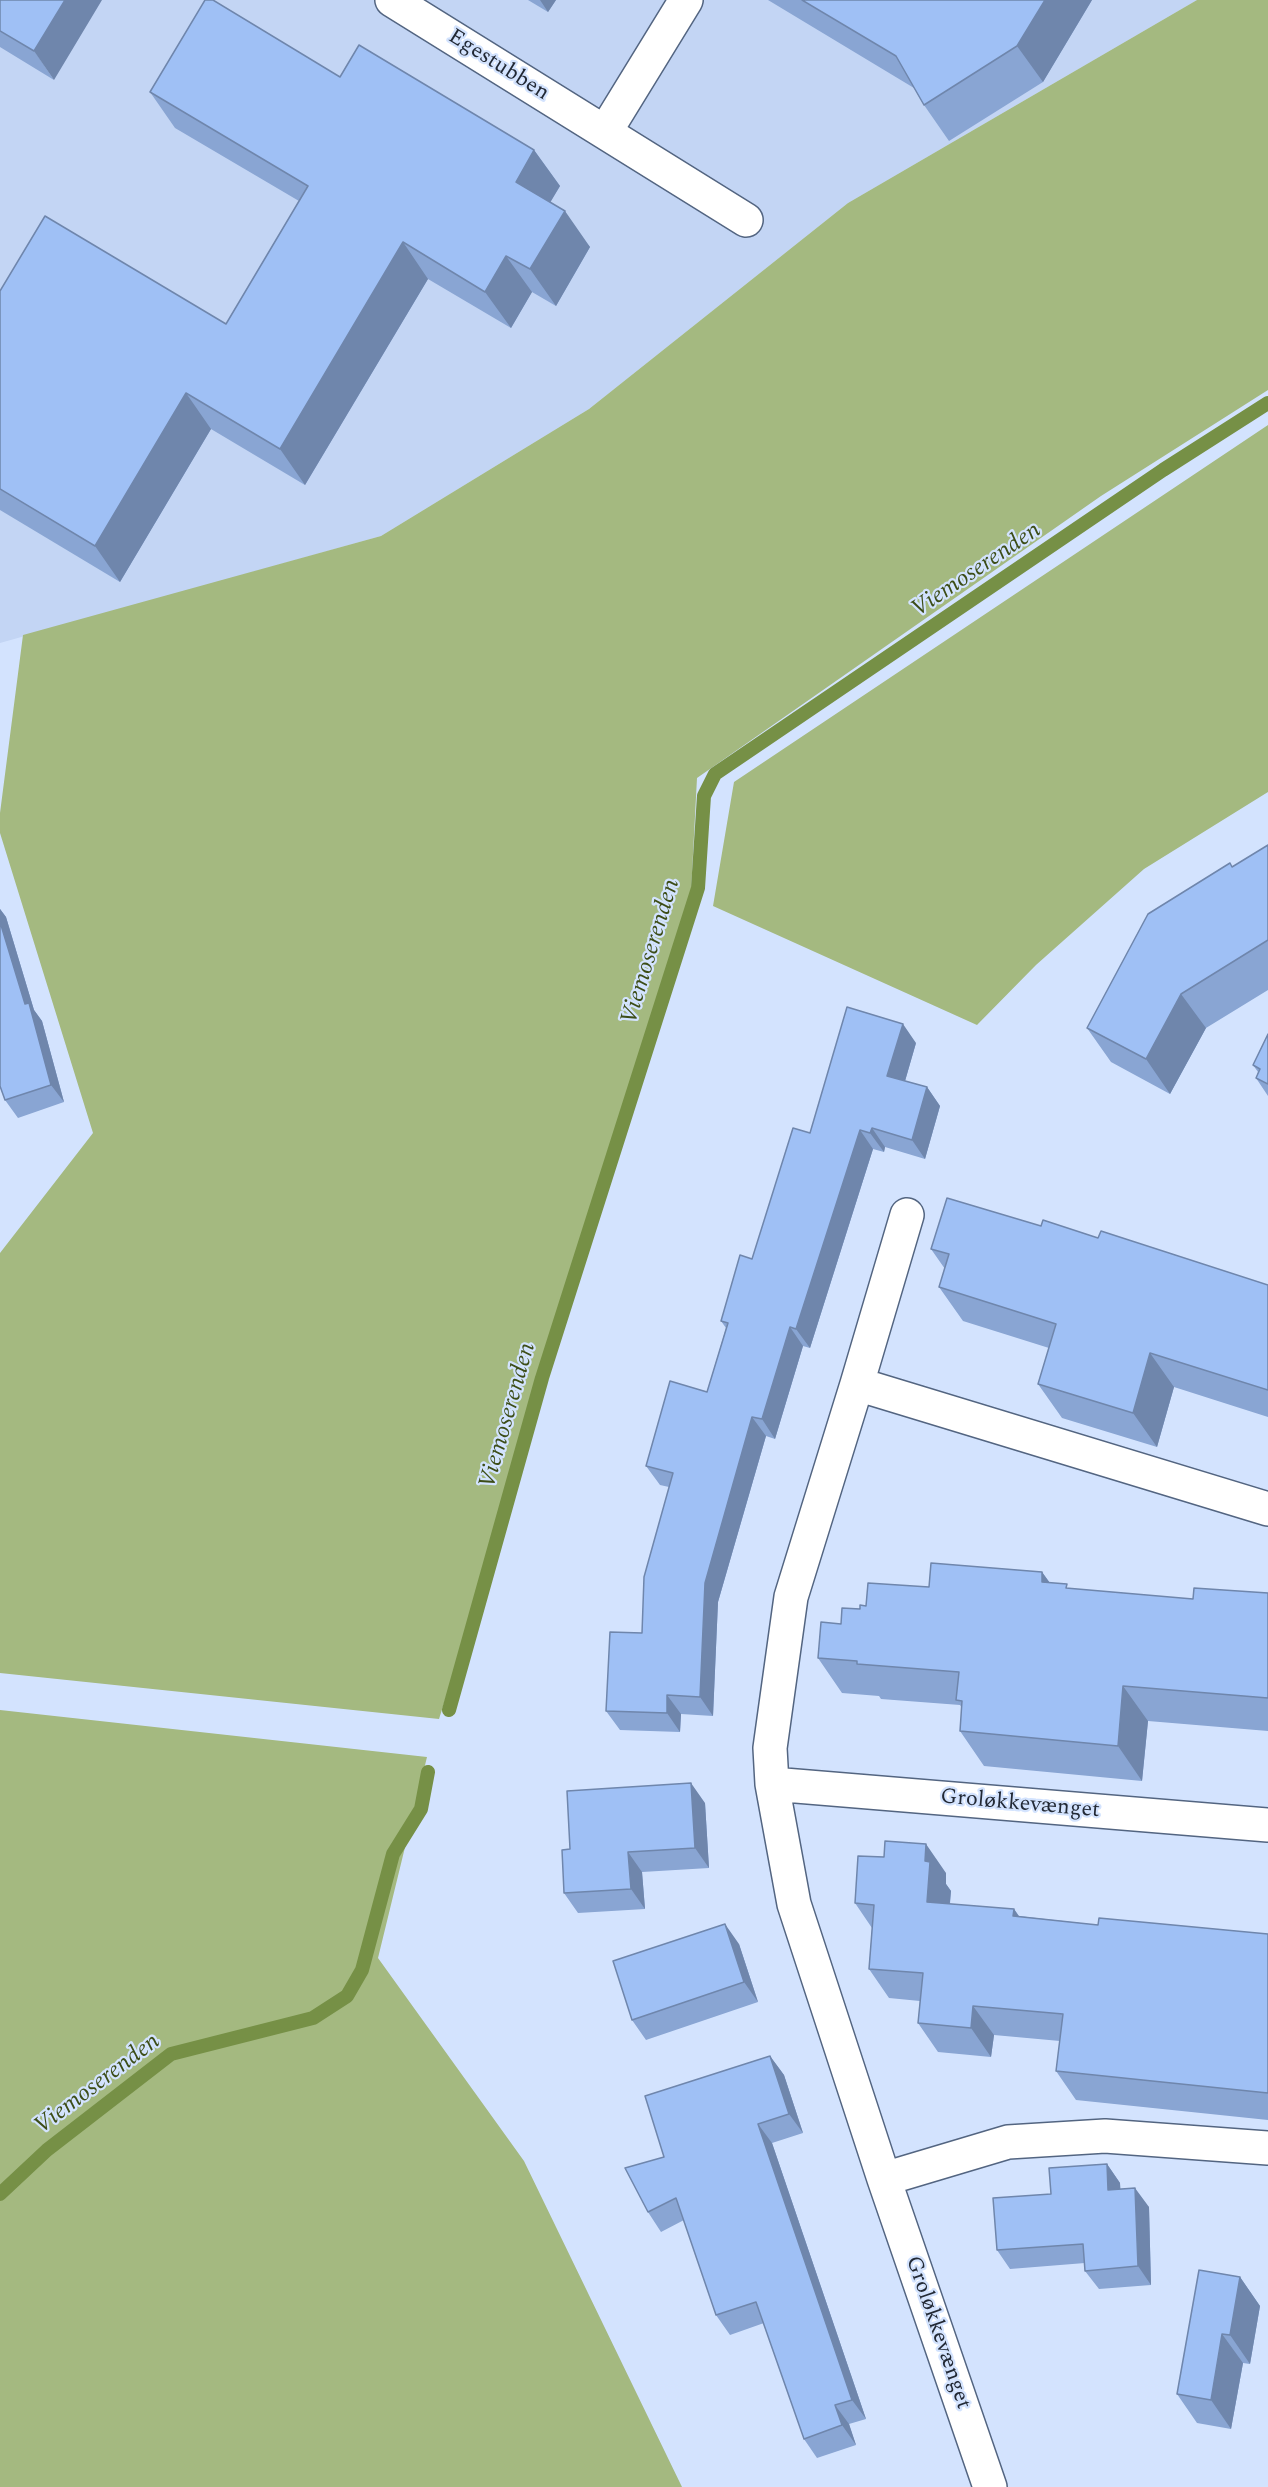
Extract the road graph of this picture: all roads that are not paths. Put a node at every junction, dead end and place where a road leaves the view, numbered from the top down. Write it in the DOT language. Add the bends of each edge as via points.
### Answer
graph roads {
  1 [pos="392,0"];
  2 [pos="686,0"];
  3 [pos="605,132"];
  4 [pos="746,220"];
  5 [pos="907,1215"];
  6 [pos="857,1384"];
  7 [pos="1268,1509"];
  8 [pos="772,1784"];
  9 [pos="1268,1825"];
  10 [pos="1268,2148"];
  11 [pos="884,2180"];
  12 [pos="990,2487"];
  1 -- 3 [label="street, Egestubben"];
  2 -- 3 [label="street"];
  3 -- 4 [label="street, Egestubben"];
  5 -- 6 [label="street, Groløkkevænget"];
  6 -- 7 [label="street"];
  6 -- 8 [label="street, Groløkkevænget" via="791,1597 770,1748"];
  8 -- 9 [label="street, Groløkkevænget"];
  8 -- 11 [label="street, Groløkkevænget" via="794,1905"];
  10 -- 11 [label="street" via="1105,2136 1008,2142"];
  11 -- 12 [label="street, Groløkkevænget"];
}
